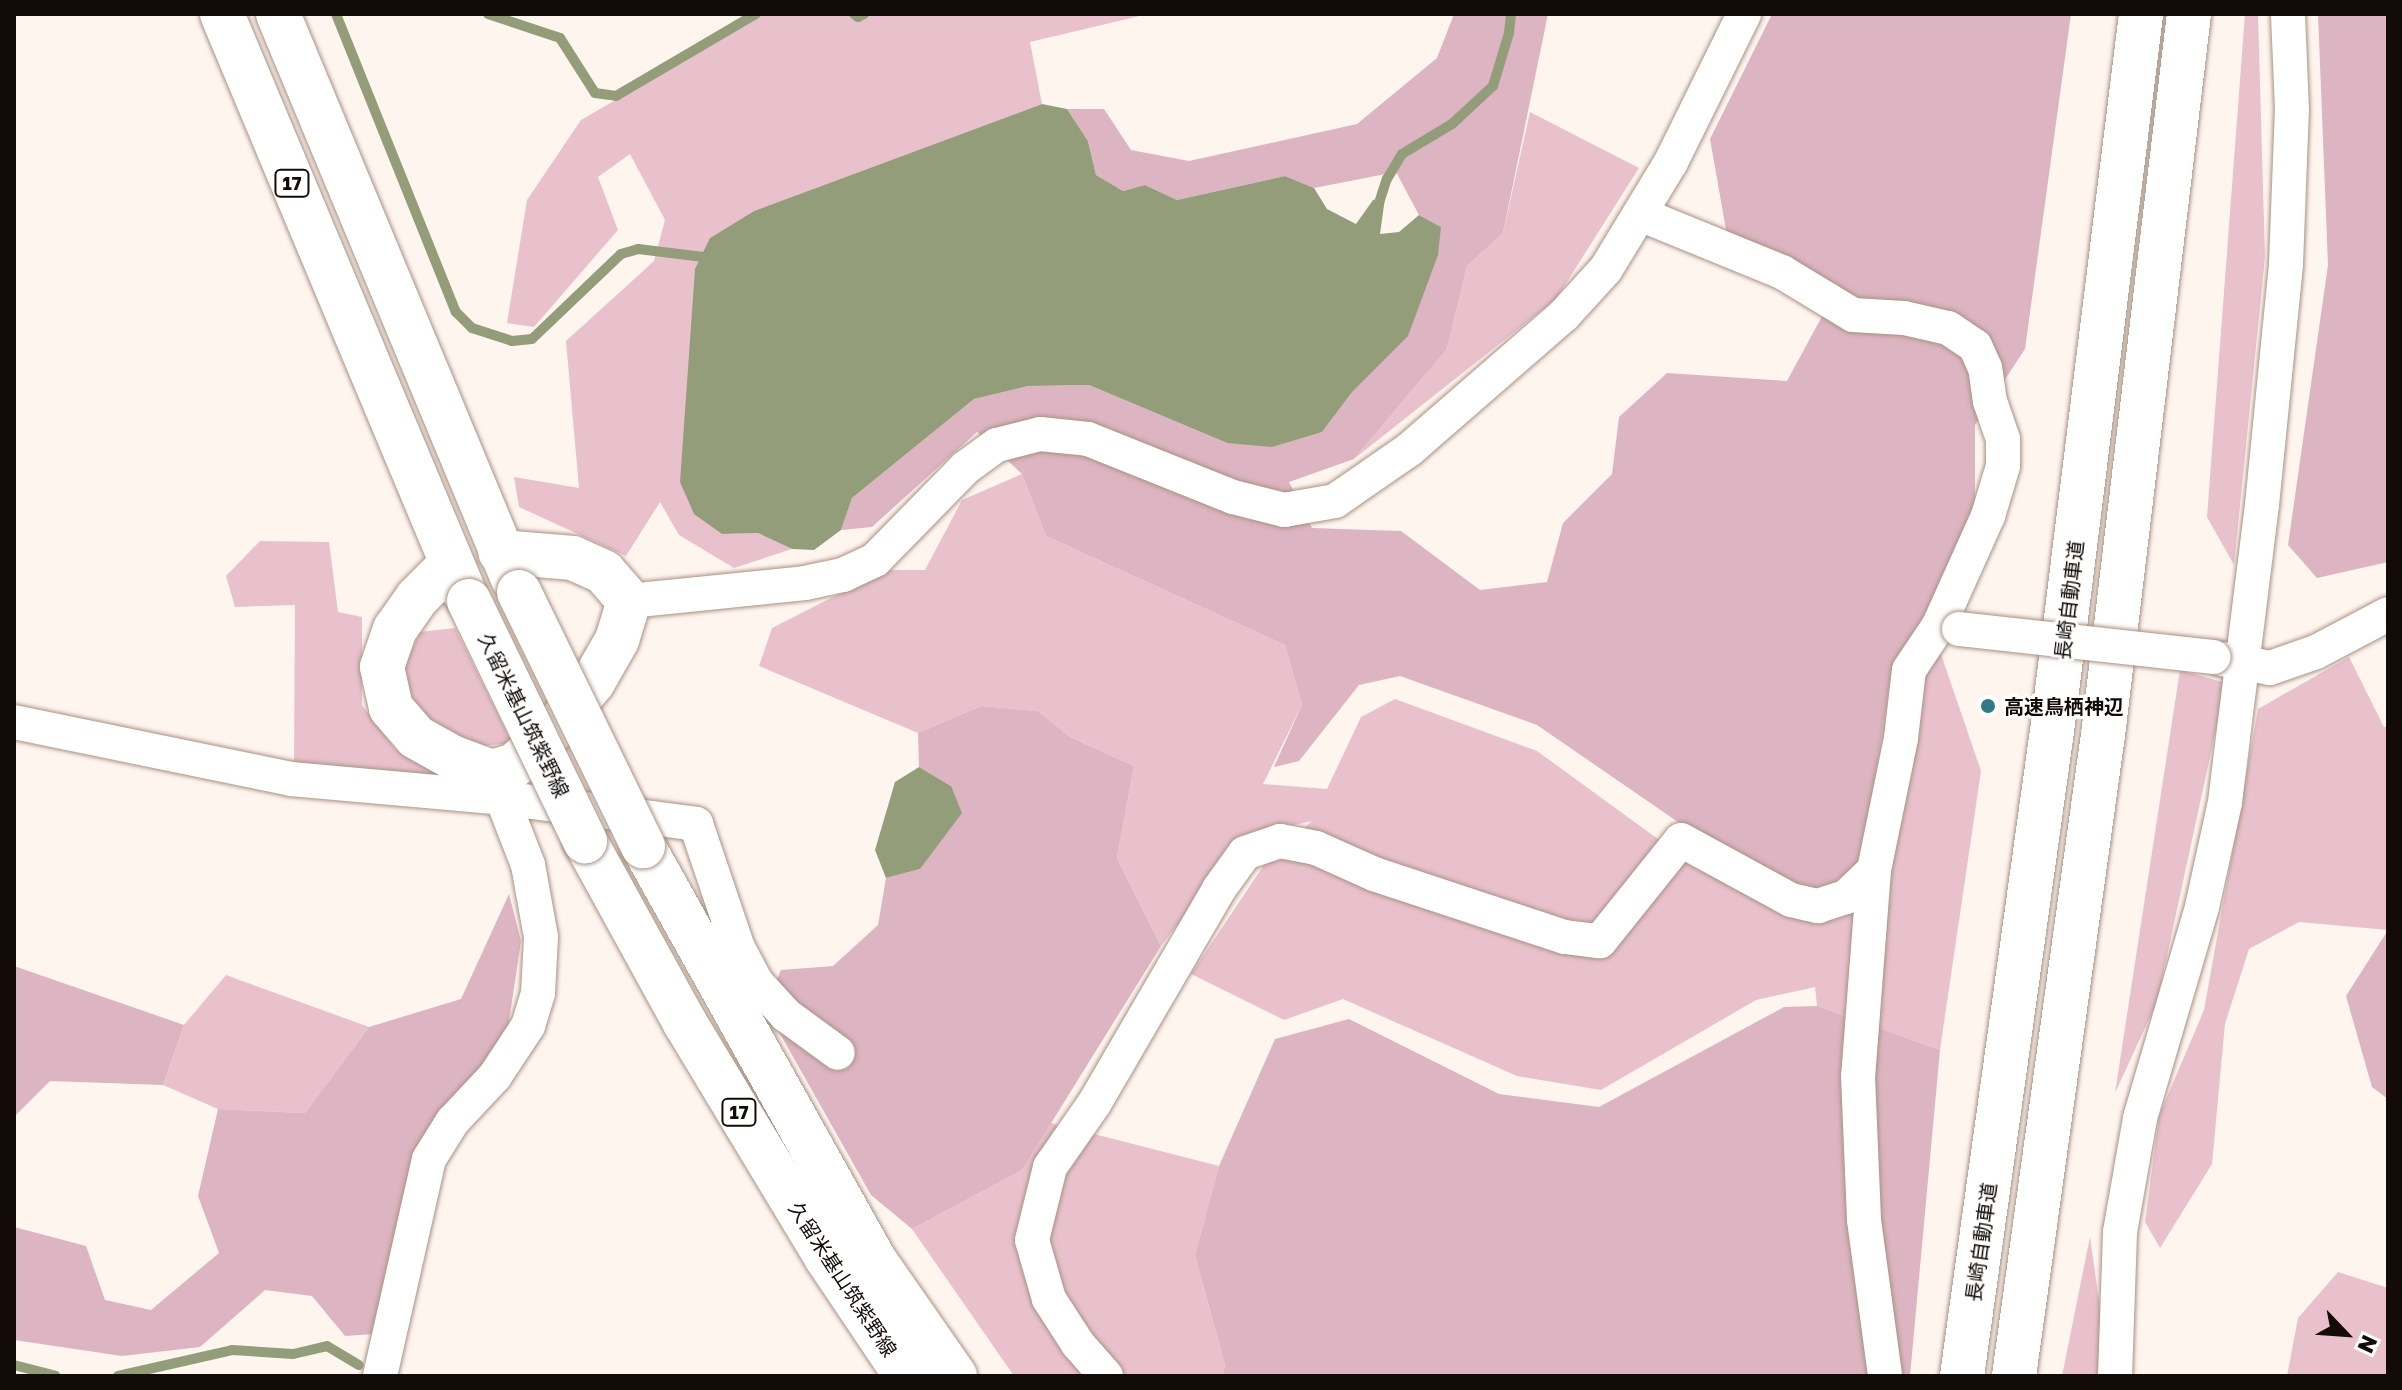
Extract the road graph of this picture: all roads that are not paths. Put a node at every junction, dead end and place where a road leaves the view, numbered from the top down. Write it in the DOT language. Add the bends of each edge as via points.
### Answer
graph roads {
  1 [pos="222,14"];
  2 [pos="278,14"];
  3 [pos="1744,14"];
  4 [pos="2141,14"];
  5 [pos="2189,14"];
  6 [pos="2288,14"];
  7 [pos="1642,215"];
  8 [pos="500,552"];
  9 [pos="460,583"];
  10 [pos="629,601"];
  11 [pos="2388,614"];
  12 [pos="1949,627"];
  13 [pos="2227,660"];
  14 [pos="14,722"];
  15 [pos="497,785"];
  16 [pos="1874,870"];
  17 [pos="838,1053"];
  18 [pos="380,1376"];
  19 [pos="906,1376"];
  20 [pos="955,1376"];
  21 [pos="1106,1376"];
  22 [pos="1885,1376"];
  23 [pos="1962,1376"];
  24 [pos="2014,1376"];
  25 [pos="2115,1376"];
  1 -- 9 [label="main road, 久留米基山筑紫野線 / 17"];
  2 -- 8 [label="main road, 久留米基山筑紫野線 / 17"];
  3 -- 7 [label="street"];
  4 -- 23 [label="main road, 長崎自動車道" via="2052,731"];
  5 -- 24 [label="main road" via="2103,735"];
  6 -- 13 [label="street" via="2292,110 2286,264"];
  7 -- 10 [label="street" via="1606,269 1564,315 1410,449 1335,501 1284,510 1233,497 1088,439 1040,434 997,445 965,468 875,560 843,575"];
  7 -- 12 [label="street" via="1782,272 1853,315 1948,328 1975,346 2003,439 2003,466"];
  8 -- 10 [label="main road" via="573,558 604,572"];
  8 -- 20 [label="main road, 久留米基山筑紫野線 / 17, bridge" via="643,846 873,1258"];
  9 -- 15 [label="main road" via="417,598 395,629 382,667 391,708 416,737"];
  9 -- 19 [label="main road, 久留米基山筑紫野線 / 17, bridge" via="585,841 693,1036 826,1257"];
  10 -- 15 [label="main road" via="617,640 593,682"];
  11 -- 13 [label="street" via="2316,652 2270,668"];
  12 -- 13 [label="street, bridge"];
  12 -- 16 [label="street" via="1909,670"];
  13 -- 25 [label="street" via="2225,802 2202,907 2140,1118 2120,1232"];
  14 -- 15 [label="street" via="291,779"];
  15 -- 17 [label="street" via="696,824 738,948 756,982 786,1015"];
  15 -- 18 [label="street" via="528,865 541,937 538,993 528,1026 429,1159"];
  16 -- 21 [label="street" via="1846,897 1818,906 1791,900 1681,840 1600,941 1565,937 1374,874 1316,848 1280,841 1245,853 1094,1104 1050,1167 1032,1240 1049,1299"];
  16 -- 22 [label="street" via="1858,1076 1864,1220"];
}
